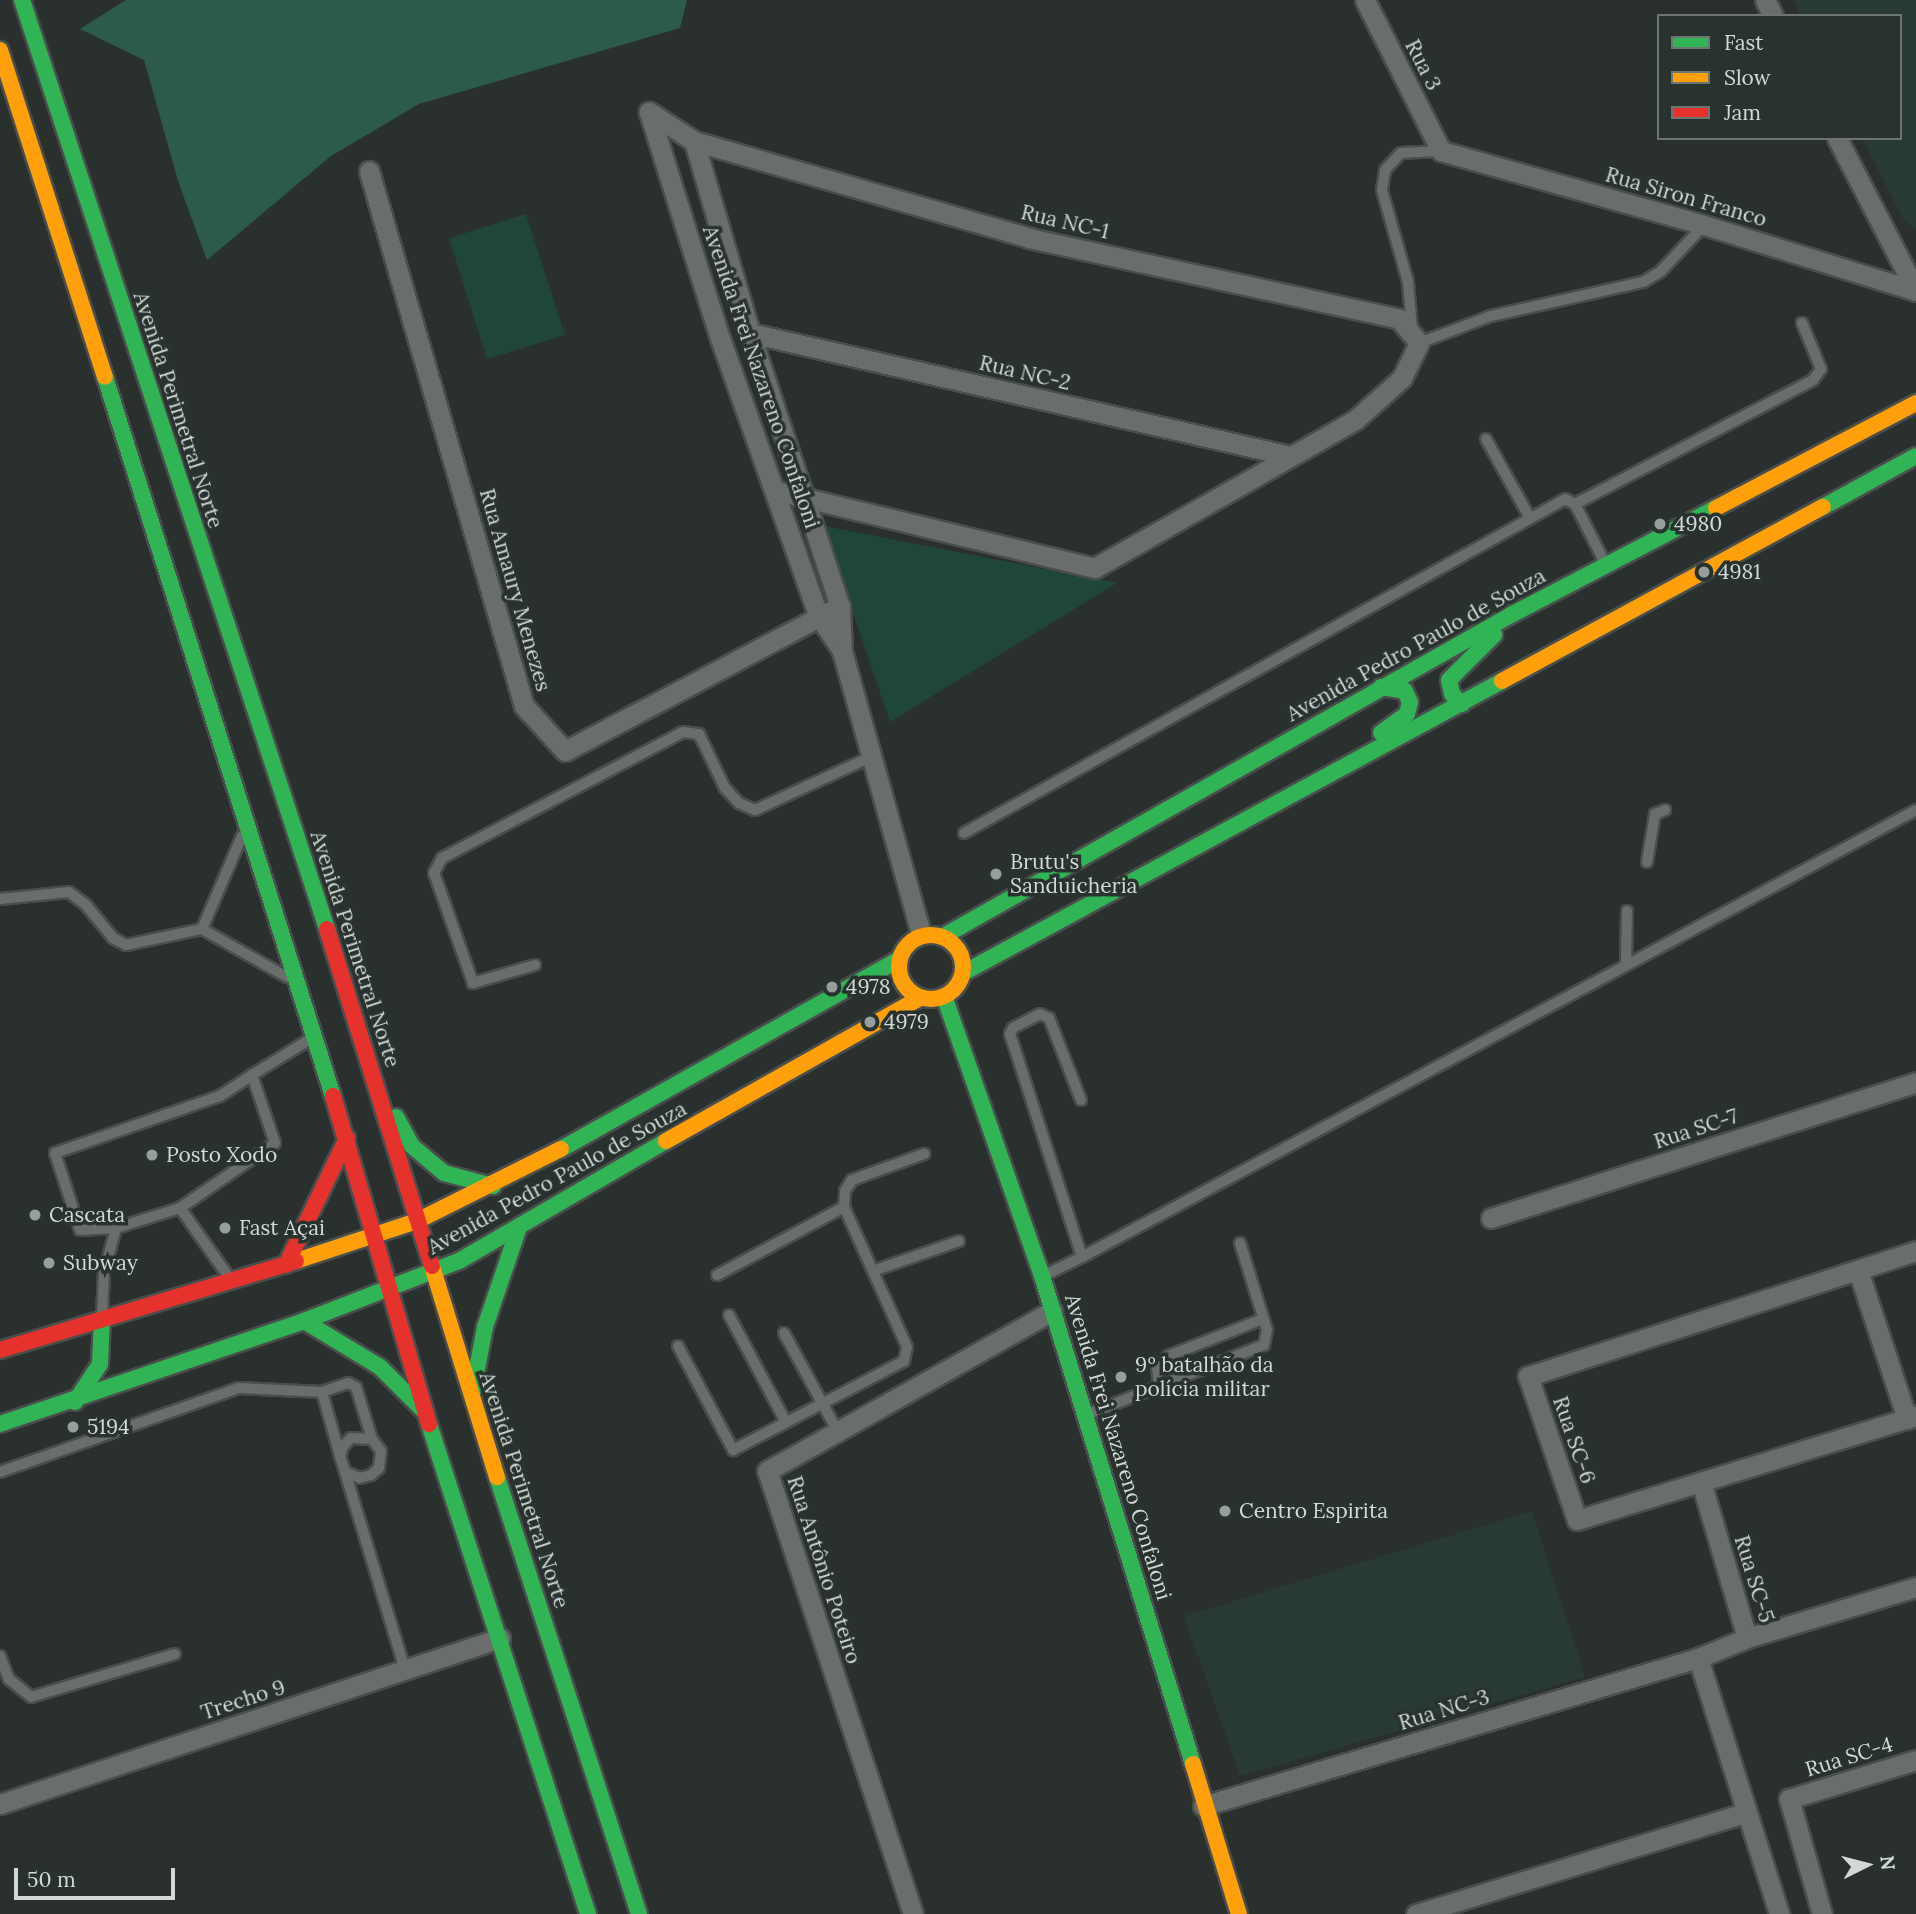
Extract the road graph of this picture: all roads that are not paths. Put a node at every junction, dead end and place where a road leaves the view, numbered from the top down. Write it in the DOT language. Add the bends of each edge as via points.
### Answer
graph roads {
  1 [pos="22,0"];
  2 [pos="1364,0"];
  3 [pos="0,50"];
  4 [pos="649,112"];
  5 [pos="1838,140"];
  6 [pos="694,141"];
  7 [pos="1441,151"];
  8 [pos="369,171"];
  9 [pos="1704,225"];
  10 [pos="1916,291"];
  11 [pos="1802,323"];
  12 [pos="750,333"];
  13 [pos="1416,336"];
  14 [pos="1916,402"];
  15 [pos="1486,439"];
  16 [pos="1290,456"];
  17 [pos="1916,456"];
  18 [pos="776,491"];
  19 [pos="807,497"];
  20 [pos="1575,504"];
  21 [pos="1530,518"];
  22 [pos="1606,565"];
  23 [pos="840,607"];
  24 [pos="818,615"];
  25 [pos="1511,615"];
  26 [pos="842,650"];
  27 [pos="1381,687"];
  28 [pos="1462,704"];
  29 [pos="1368,751"];
  30 [pos="874,755"];
  31 [pos="1665,810"];
  32 [pos="1916,810"];
  33 [pos="248,822"];
  34 [pos="964,833"];
  35 [pos="1647,862"];
  36 [pos="0,899"];
  37 [pos="1627,911"];
  38 [pos="202,929"];
  39 [pos="921,934"];
  40 [pos="942,937"];
  41 [pos="898,960"];
  42 [pos="1626,962"];
  43 [pos="535,965"];
  44 [pos="963,973"];
  45 [pos="300,984"];
  46 [pos="944,996"];
  47 [pos="918,999"];
  48 [pos="315,1035"];
  49 [pos="252,1075"];
  50 [pos="1916,1082"];
  51 [pos="377,1083"];
  52 [pos="1081,1100"];
  53 [pos="347,1138"];
  54 [pos="925,1154"];
  55 [pos="493,1186"];
  56 [pos="844,1207"];
  57 [pos="180,1208"];
  58 [pos="1491,1218"];
  59 [pos="417,1221"];
  60 [pos="519,1227"];
  61 [pos="116,1228"];
  62 [pos="376,1236"];
  63 [pos="959,1241"];
  64 [pos="1240,1242"];
  65 [pos="1916,1251"];
  66 [pos="1082,1257"];
  67 [pos="286,1265"];
  68 [pos="1858,1270"];
  69 [pos="873,1271"];
  70 [pos="432,1272"];
  71 [pos="717,1275"];
  72 [pos="1042,1276"];
  73 [pos="232,1282"];
  74 [pos="391,1289"];
  75 [pos="1052,1311"];
  76 [pos="729,1315"];
  77 [pos="102,1319"];
  78 [pos="1263,1319"];
  79 [pos="304,1321"];
  80 [pos="784,1333"];
  81 [pos="678,1346"];
  82 [pos="0,1350"];
  83 [pos="1158,1386"];
  84 [pos="322,1392"];
  85 [pos="471,1398"];
  86 [pos="75,1402"];
  87 [pos="822,1403"];
  88 [pos="426,1414"];
  89 [pos="1086,1415"];
  90 [pos="1912,1418"];
  91 [pos="786,1422"];
  92 [pos="0,1424"];
  93 [pos="838,1432"];
  94 [pos="372,1439"];
  95 [pos="340,1456"];
  96 [pos="0,1472"];
  97 [pos="345,1472"];
  98 [pos="1702,1485"];
  99 [pos="1916,1587"];
  100 [pos="500,1638"];
  101 [pos="1747,1638"];
  102 [pos="176,1654"];
  103 [pos="0,1656"];
  104 [pos="1698,1658"];
  105 [pos="405,1670"];
  106 [pos="1916,1760"];
  107 [pos="0,1804"];
  108 [pos="1203,1806"];
  109 [pos="1745,1813"];
  110 [pos="588,1914"];
  111 [pos="639,1914"];
  112 [pos="913,1914"];
  113 [pos="1239,1914"];
  114 [pos="1416,1914"];
  115 [pos="1779,1914"];
  116 [pos="1822,1914"];
  1 -- 51 [label="main road, Avenida Perimetral Norte"];
  2 -- 7 [label="street, Rua 3"];
  3 -- 33 [label="main road"];
  4 -- 6 [label="street, Rua NC-1"];
  4 -- 18 [label="street, Avenida Frei Nazareno Confaloni" via="720,338"];
  5 -- 10 [label="street"];
  6 -- 12 [label="street, Avenida Frei Nazareno Confaloni"];
  6 -- 13 [label="street, Rua NC-1" via="1028,238 1399,319"];
  7 -- 9 [label="street, Rua Siron Franco"];
  7 -- 13 [label="lane" via="1401,153 1385,170 1382,190 1408,282"];
  8 -- 24 [label="street, Rua Amaury Menezes" via="524,706 565,751"];
  9 -- 10 [label="street, Rua Siron Franco"];
  9 -- 13 [label="lane" via="1661,271 1643,282"];
  11 -- 20 [label="lane" via="1821,369 1814,380"];
  12 -- 16 [label="street, Rua NC-2"];
  12 -- 19 [label="street, Avenida Frei Nazareno Confaloni"];
  13 -- 16 [label="street" via="1402,378 1354,420"];
  14 -- 22 [label="main road, Avenida Pedro Paulo de Souza"];
  15 -- 21 [label="lane"];
  16 -- 19 [label="street" via="1095,568"];
  17 -- 28 [label="main road"];
  18 -- 19 [label="street"];
  18 -- 24 [label="street, Avenida Frei Nazareno Confaloni"];
  19 -- 23 [label="street, Avenida Frei Nazareno Confaloni"];
  20 -- 21 [label="lane" via="1567,498"];
  20 -- 22 [label="lane"];
  21 -- 34 [label="lane"];
  22 -- 25 [label="main road, Avenida Pedro Paulo de Souza"];
  23 -- 24 [label="street, Rua Amaury Menezes"];
  23 -- 26 [label="street, Avenida Frei Nazareno Confaloni"];
  24 -- 26 [label="street, Avenida Frei Nazareno Confaloni"];
  25 -- 27 [label="main road, Avenida Pedro Paulo de Souza"];
  25 -- 28 [label="main road" via="1449,680 1452,694"];
  26 -- 30 [label="street, Avenida Frei Nazareno Confaloni"];
  27 -- 29 [label="main road" via="1405,691 1410,702 1407,714 1375,737"];
  27 -- 40 [label="main road, Avenida Pedro Paulo de Souza"];
  28 -- 29 [label="main road"];
  29 -- 44 [label="main road"];
  30 -- 39 [label="street, Avenida Frei Nazareno Confaloni"];
  30 -- 43 [label="lane" via="755,810 739,803 725,788 699,734 683,732 442,858 434,873 473,983"];
  31 -- 35 [label="lane" via="1656,814"];
  32 -- 42 [label="lane"];
  33 -- 38 [label="lane"];
  33 -- 45 [label="main road"];
  36 -- 38 [label="lane" via="69,892 113,938 126,945"];
  37 -- 42 [label="lane"];
  38 -- 45 [label="lane"];
  39 -- 40 [label="main road"];
  39 -- 41 [label="main road" via="904,945"];
  40 -- 44 [label="main road" via="954,947"];
  41 -- 47 [label="main road" via="907,988"];
  41 -- 55 [label="main road, Avenida Pedro Paulo de Souza"];
  42 -- 66 [label="lane"];
  44 -- 46 [label="main road" via="955,990"];
  45 -- 48 [label="main road"];
  46 -- 47 [label="main road"];
  46 -- 72 [label="main road, Avenida Frei Nazareno Confaloni"];
  47 -- 60 [label="main road, Avenida Pedro Paulo de Souza" via="870,1022"];
  48 -- 49 [label="lane"];
  48 -- 53 [label="main road"];
  49 -- 57 [label="lane" via="275,1143"];
  49 -- 61 [label="lane" via="220,1096 55,1153 80,1230"];
  50 -- 58 [label="street, Rua SC-7"];
  51 -- 55 [label="main road" via="412,1146 428,1162 444,1173"];
  51 -- 59 [label="main road, Avenida Perimetral Norte"];
  52 -- 66 [label="lane" via="1049,1018 1040,1014 1013,1028 1010,1034"];
  53 -- 62 [label="main road"];
  53 -- 67 [label="main road"];
  54 -- 56 [label="lane" via="852,1180 845,1191"];
  55 -- 59 [label="main road, Avenida Pedro Paulo de Souza"];
  56 -- 69 [label="lane"];
  56 -- 71 [label="lane"];
  57 -- 61 [label="lane"];
  57 -- 73 [label="lane"];
  59 -- 62 [label="main road, Avenida Pedro Paulo de Souza"];
  59 -- 70 [label="main road, Avenida Perimetral Norte"];
  60 -- 70 [label="main road, Avenida Pedro Paulo de Souza"];
  60 -- 85 [label="main road" via="485,1327"];
  61 -- 77 [label="lane" via="104,1272"];
  62 -- 67 [label="main road, Avenida Pedro Paulo de Souza"];
  62 -- 74 [label="main road"];
  63 -- 69 [label="lane"];
  64 -- 78 [label="lane"];
  65 -- 68 [label="street, Rua SC-6"];
  66 -- 72 [label="lane"];
  67 -- 73 [label="main road, Avenida Pedro Paulo de Souza"];
  68 -- 90 [label="street, Rua SC-6"];
  68 -- 98 [label="street, Rua SC-6" via="1528,1377 1577,1520"];
  69 -- 87 [label="lane" via="907,1347 904,1361"];
  70 -- 74 [label="main road, Avenida Pedro Paulo de Souza"];
  70 -- 85 [label="main road, Avenida Perimetral Norte"];
  72 -- 75 [label="main road, Avenida Frei Nazareno Confaloni"];
  73 -- 77 [label="main road, Avenida Pedro Paulo de Souza"];
  74 -- 79 [label="main road, Avenida Pedro Paulo de Souza"];
  74 -- 88 [label="main road"];
  75 -- 89 [label="main road, Avenida Frei Nazareno Confaloni"];
  75 -- 93 [label="street, Rua Antônio Poteiro"];
  76 -- 91 [label="lane"];
  77 -- 82 [label="main road, Avenida Pedro Paulo de Souza"];
  77 -- 86 [label="main road" via="100,1364"];
  78 -- 83 [label="lane" via="1168,1356 1157,1368"];
  78 -- 83 [label="lane" via="1264,1345"];
  79 -- 86 [label="main road, Avenida Pedro Paulo de Souza"];
  79 -- 88 [label="main road" via="380,1367"];
  80 -- 87 [label="lane"];
  81 -- 91 [label="lane" via="733,1450"];
  83 -- 89 [label="lane"];
  84 -- 94 [label="lane" via="348,1383 356,1387"];
  84 -- 95 [label="lane"];
  84 -- 96 [label="lane" via="239,1388"];
  85 -- 111 [label="main road, Avenida Perimetral Norte"];
  86 -- 92 [label="main road, Avenida Pedro Paulo de Souza"];
  87 -- 91 [label="lane"];
  87 -- 93 [label="lane"];
  88 -- 100 [label="main road"];
  89 -- 108 [label="main road, Avenida Frei Nazareno Confaloni"];
  90 -- 98 [label="street, Rua SC-6"];
  93 -- 112 [label="street, Rua Antônio Poteiro" via="767,1471"];
  94 -- 95 [label="lane" via="351,1438"];
  94 -- 97 [label="lane" via="381,1451 379,1468 360,1478"];
  95 -- 97 [label="lane"];
  97 -- 105 [label="lane"];
  98 -- 101 [label="street, Rua SC-5"];
  99 -- 101 [label="street, Rua SC-5"];
  100 -- 105 [label="street, Trecho 9"];
  100 -- 110 [label="main road"];
  101 -- 104 [label="street, Rua NC-3"];
  102 -- 103 [label="lane" via="31,1697 9,1679"];
  104 -- 108 [label="street, Rua NC-3"];
  104 -- 109 [label="street"];
  105 -- 107 [label="street, Trecho 9"];
  106 -- 116 [label="street, Rua SC-4" via="1789,1799"];
  108 -- 113 [label="main road, Avenida Frei Nazareno Confaloni"];
  109 -- 114 [label="street"];
  109 -- 115 [label="street"];
}
